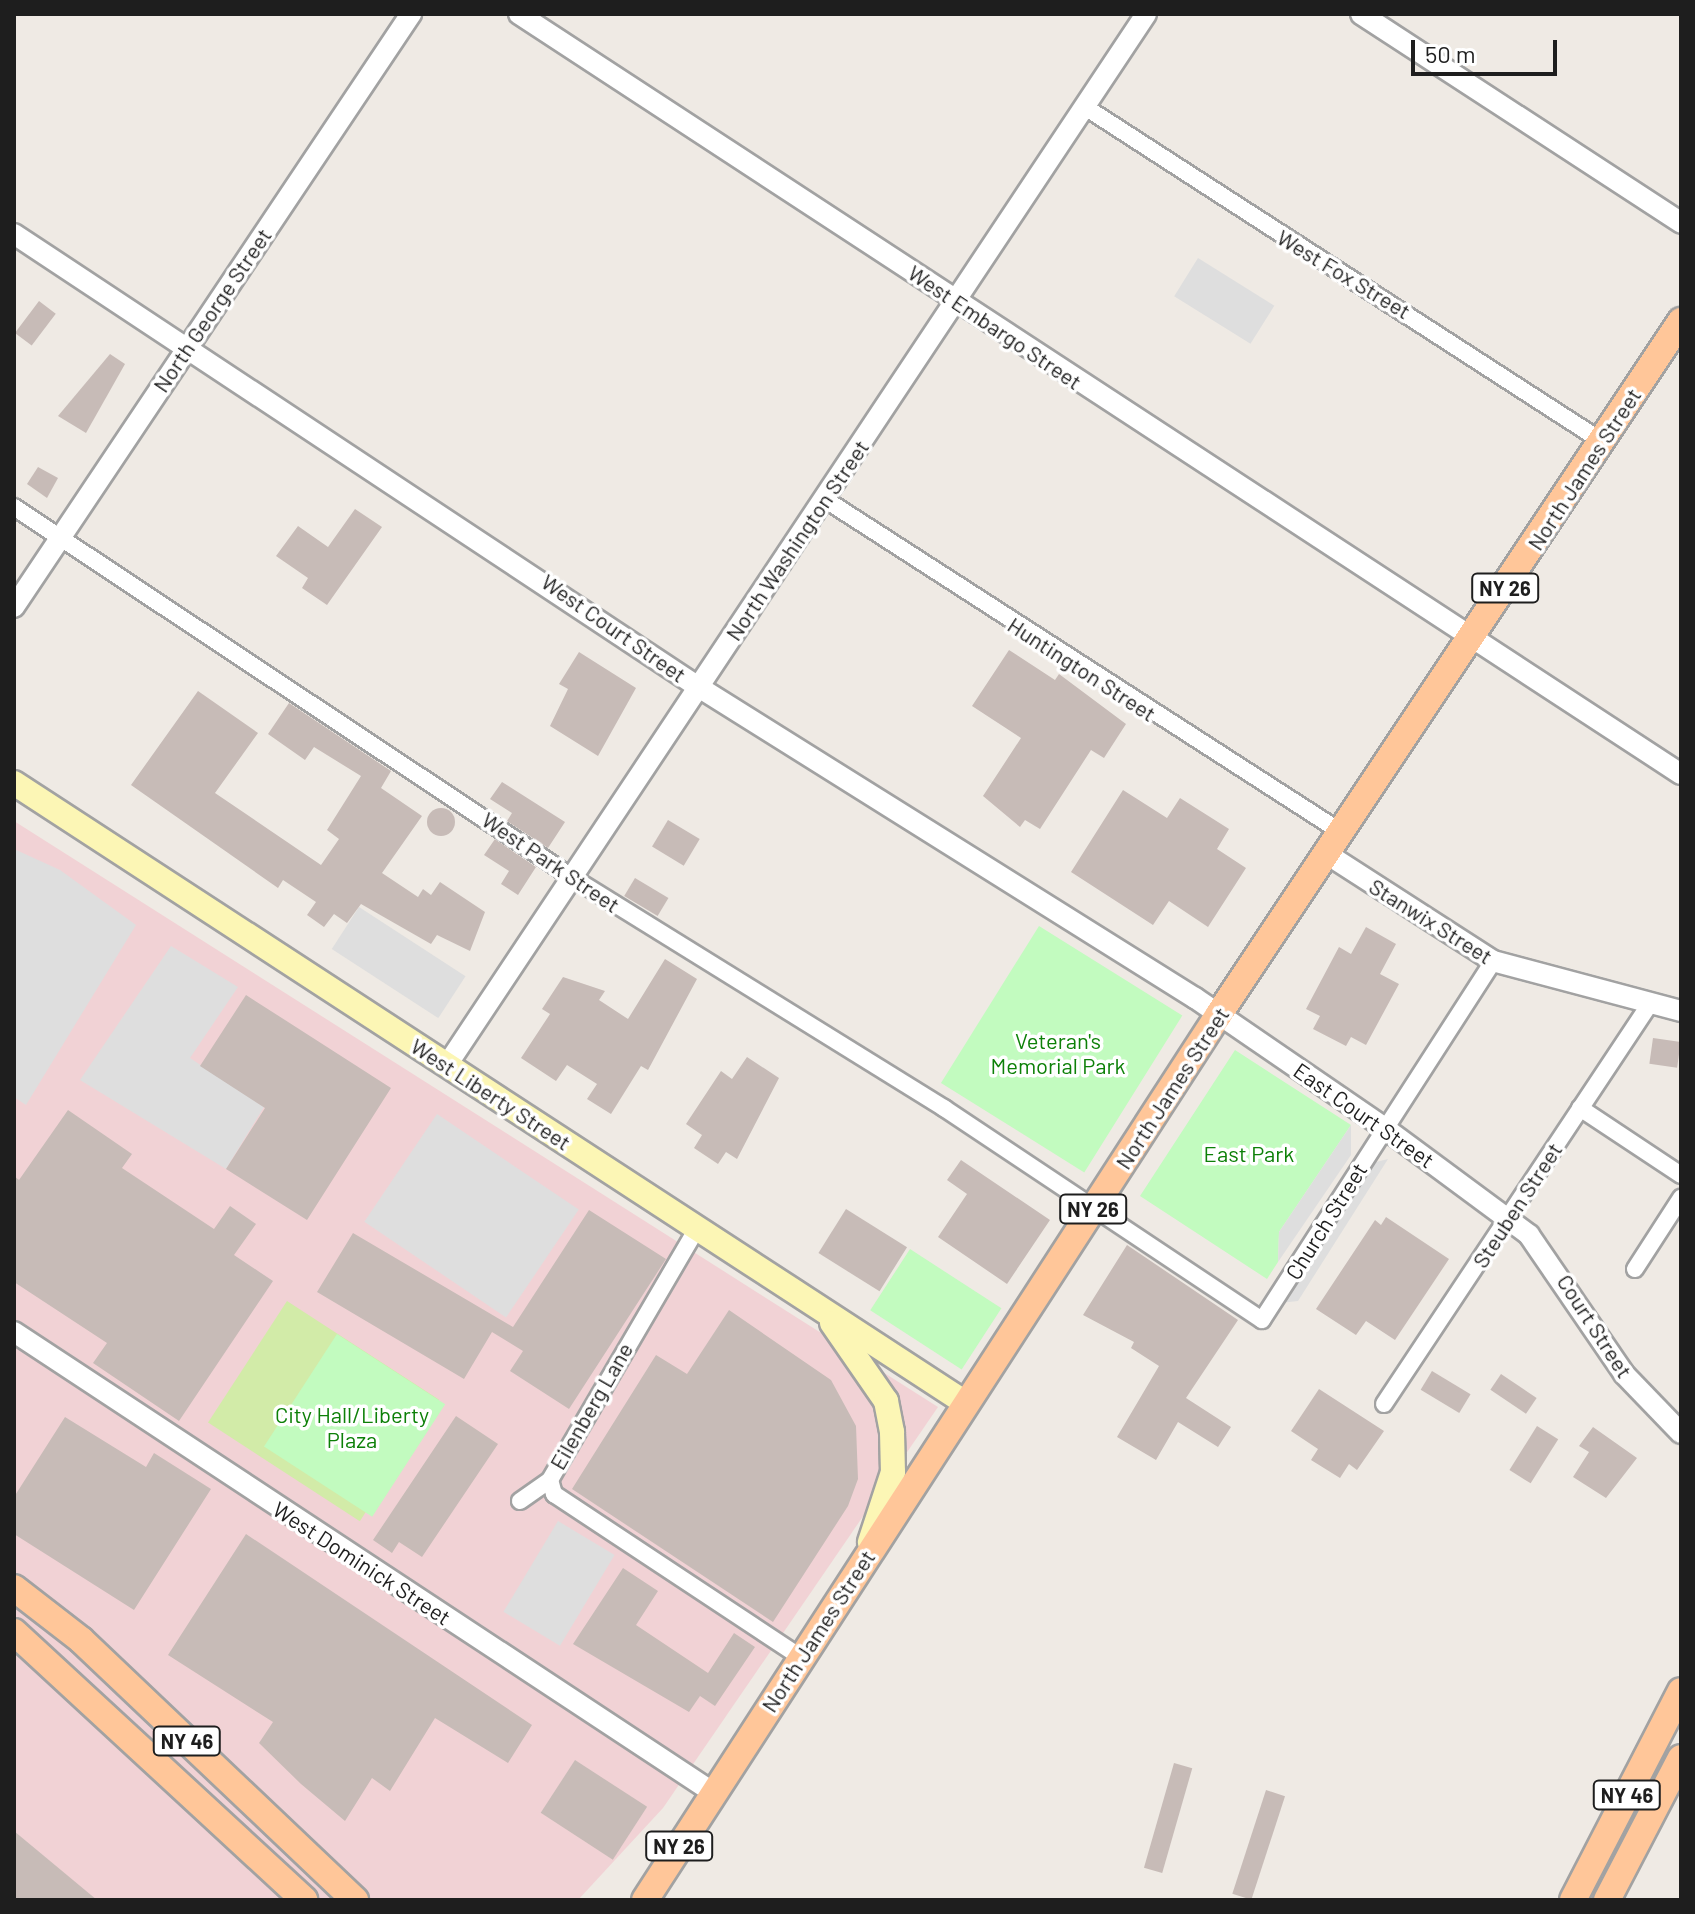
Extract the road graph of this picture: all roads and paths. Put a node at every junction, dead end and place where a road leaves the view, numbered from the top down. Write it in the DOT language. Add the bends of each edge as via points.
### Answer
graph roads {
  1 [pos="411,14"];
  2 [pos="519,14"];
  3 [pos="1146,14"];
  4 [pos="1361,14"];
  5 [pos="1085,107"];
  6 [pos="1681,223"];
  7 [pos="14,234"];
  8 [pos="958,301"];
  9 [pos="1681,321"];
  10 [pos="187,348"];
  11 [pos="1603,442"];
  12 [pos="826,500"];
  13 [pos="14,507"];
  14 [pos="60,537"];
  15 [pos="14,607"];
  16 [pos="1474,635"];
  17 [pos="697,686"];
  18 [pos="1681,774"];
  19 [pos="14,783"];
  20 [pos="1334,843"];
  21 [pos="573,878"];
  22 [pos="1493,961"];
  23 [pos="1649,1005"];
  24 [pos="1681,1011"];
  25 [pos="1219,1014"];
  26 [pos="447,1065"];
  27 [pos="1580,1108"];
  28 [pos="1386,1129"];
  29 [pos="1681,1175"];
  30 [pos="1681,1198"];
  31 [pos="1096,1205"];
  32 [pos="1508,1219"];
  33 [pos="696,1230"];
  34 [pos="1635,1269"];
  35 [pos="824,1312"];
  36 [pos="1262,1320"];
  37 [pos="14,1332"];
  38 [pos="967,1404"];
  39 [pos="1384,1404"];
  40 [pos="1679,1431"];
  41 [pos="550,1480"];
  42 [pos="520,1501"];
  43 [pos="860,1567"];
  44 [pos="14,1588"];
  45 [pos="14,1632"];
  46 [pos="802,1658"];
  47 [pos="1681,1691"];
  48 [pos="1681,1758"];
  49 [pos="711,1791"];
  50 [pos="304,1900"];
  51 [pos="355,1900"];
  52 [pos="645,1900"];
  53 [pos="1573,1900"];
  54 [pos="1607,1900"];
  1 -- 10 [label="street, North George Street"];
  2 -- 8 [label="street, West Embargo Street"];
  3 -- 5 [label="street, North Washington Street"];
  4 -- 6 [label="street"];
  5 -- 8 [label="street, North Washington Street"];
  5 -- 11 [label="street, West Fox Street" via="1220,200 1463,346"];
  7 -- 10 [label="street, West Court Street"];
  8 -- 12 [label="street, North Washington Street"];
  8 -- 16 [label="street, West Embargo Street"];
  9 -- 11 [label="main road, North James Street / NY 26"];
  10 -- 14 [label="street, North George Street"];
  10 -- 17 [label="street, West Court Street"];
  11 -- 16 [label="main road, North James Street / NY 26"];
  12 -- 17 [label="street, North Washington Street"];
  12 -- 20 [label="street, Huntington Street"];
  13 -- 14 [label="street, West Park Street"];
  14 -- 15 [label="street, North George Street"];
  14 -- 21 [label="street, West Park Street"];
  16 -- 18 [label="street, West Embargo Street"];
  16 -- 20 [label="main road, North James Street / NY 26"];
  17 -- 21 [label="street, North Washington Street"];
  17 -- 25 [label="street, West Court Street"];
  19 -- 26 [label="main road, West Liberty Street"];
  20 -- 22 [label="street, Stanwix Street"];
  20 -- 25 [label="main road, North James Street / NY 26"];
  21 -- 26 [label="street, North Washington Street"];
  21 -- 31 [label="street, West Park Street"];
  22 -- 23 [label="street, Stanwix Street"];
  22 -- 28 [label="street, Church Street"];
  23 -- 24 [label="street, Stanwix Street"];
  23 -- 27 [label="street, Steuben Street"];
  25 -- 28 [label="street, East Court Street"];
  25 -- 31 [label="main road, North James Street / NY 26"];
  26 -- 33 [label="main road, West Liberty Street"];
  27 -- 29 [label="street"];
  27 -- 32 [label="street, Steuben Street"];
  28 -- 32 [label="street, East Court Street"];
  28 -- 36 [label="street, Church Street"];
  30 -- 34 [label="street"];
  31 -- 36 [label="street, West Park Street"];
  31 -- 38 [label="main road, North James Street / NY 26"];
  32 -- 39 [label="street, Steuben Street"];
  32 -- 40 [label="street, Court Street" via="1550,1258 1624,1374"];
  33 -- 35 [label="main road, West Liberty Street"];
  33 -- 41 [label="street, Eilenberg Lane"];
  35 -- 38 [label="main road, West Liberty Street"];
  35 -- 43 [label="main road" via="886,1401 892,1432 893,1472"];
  37 -- 49 [label="street, West Dominick Street"];
  38 -- 43 [label="main road, North James Street / NY 26"];
  41 -- 42 [label="street"];
  41 -- 46 [label="street, Eilenberg Lane" via="554,1494"];
  43 -- 46 [label="main road, North James Street / NY 26"];
  44 -- 51 [label="main road, NY 46" via="81,1640"];
  45 -- 50 [label="main road, NY 46"];
  46 -- 49 [label="main road, North James Street / NY 26"];
  47 -- 53 [label="main road, NY 46"];
  48 -- 54 [label="main road, NY 46"];
  49 -- 52 [label="main road, North James Street / NY 26"];
}
